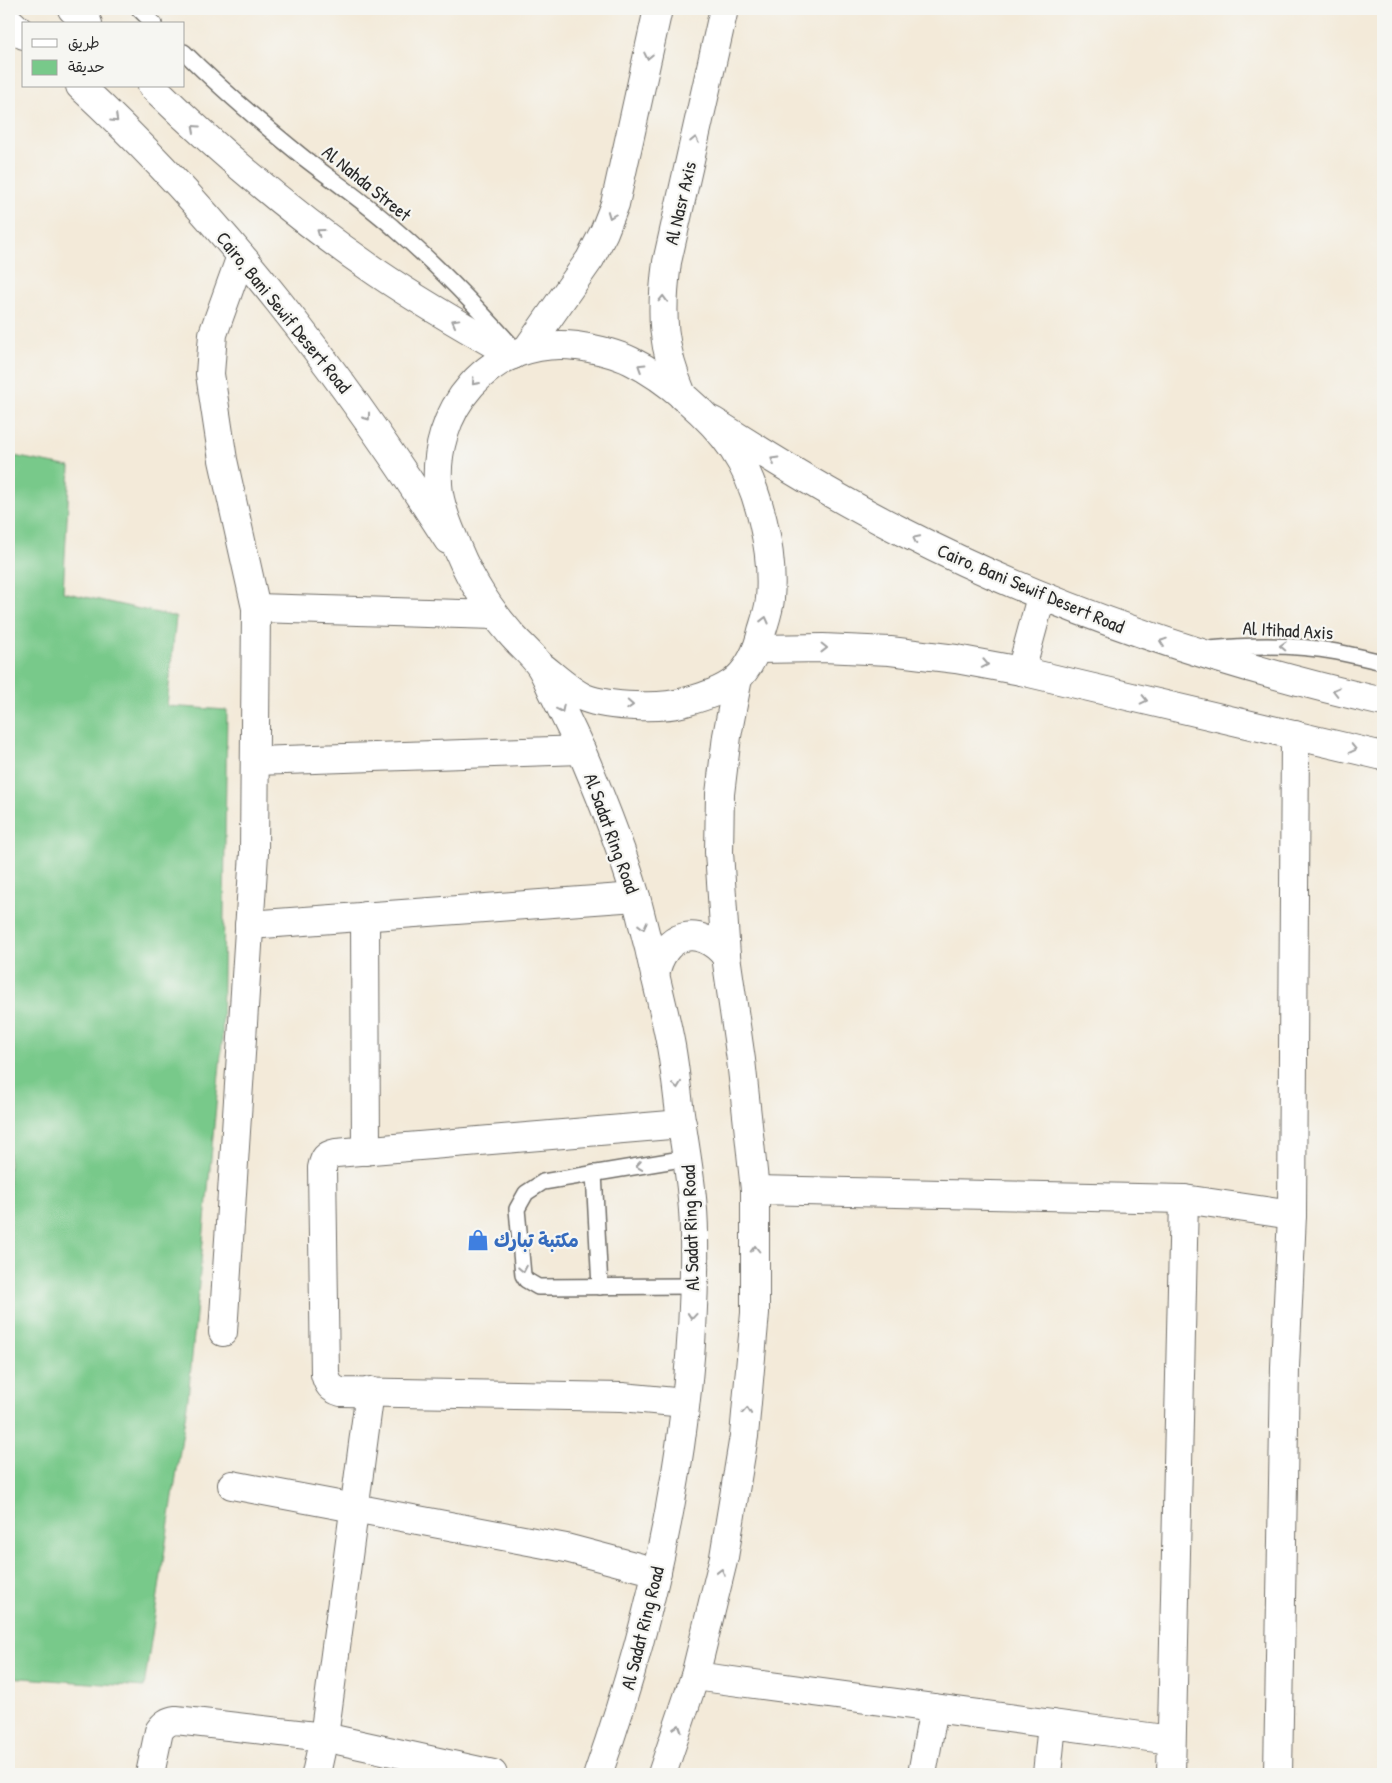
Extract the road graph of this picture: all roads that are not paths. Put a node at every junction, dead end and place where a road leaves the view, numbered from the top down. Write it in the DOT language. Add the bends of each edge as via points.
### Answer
graph roads {
  1 [pos="139,9"];
  2 [pos="658,9"];
  3 [pos="724,9"];
  4 [pos="9,21"];
  5 [pos="152,22"];
  6 [pos="22,32"];
  7 [pos="185,53"];
  8 [pos="82,88"];
  9 [pos="154,88"];
  10 [pos="241,256"];
  11 [pos="519,352"];
  12 [pos="683,397"];
  13 [pos="703,415"];
  14 [pos="461,559"];
  15 [pos="1041,597"];
  16 [pos="256,608"];
  17 [pos="495,615"];
  18 [pos="757,649"];
  19 [pos="1189,650"];
  20 [pos="1383,662"];
  21 [pos="540,665"];
  22 [pos="1021,671"];
  23 [pos="738,678"];
  24 [pos="1383,702"];
  25 [pos="1294,735"];
  26 [pos="581,750"];
  27 [pos="1383,756"];
  28 [pos="255,761"];
  29 [pos="636,897"];
  30 [pos="365,916"];
  31 [pos="249,924"];
  32 [pos="726,956"];
  33 [pos="655,975"];
  34 [pos="682,1124"];
  35 [pos="366,1151"];
  36 [pos="688,1158"];
  37 [pos="594,1174"];
  38 [pos="755,1190"];
  39 [pos="1184,1199"];
  40 [pos="1292,1215"];
  41 [pos="693,1286"];
  42 [pos="600,1287"];
  43 [pos="223,1332"];
  44 [pos="370,1391"];
  45 [pos="685,1403"];
  46 [pos="232,1485"];
  47 [pos="355,1508"];
  48 [pos="657,1572"];
  49 [pos="695,1676"];
  50 [pos="934,1708"];
  51 [pos="1052,1724"];
  52 [pos="324,1737"];
  53 [pos="1172,1740"];
  54 [pos="150,1774"];
  55 [pos="316,1774"];
  56 [pos="492,1774"];
  57 [pos="598,1774"];
  58 [pos="662,1774"];
  59 [pos="922,1774"];
  60 [pos="1047,1774"];
  61 [pos="1171,1774"];
  62 [pos="1278,1774"];
  1 -- 5 [label="lane"];
  2 -- 11 [label="main road, one-way" via="615,204 604,232 590,259"];
  12 -- 3 [label="main road, Al Nasr Axis, one-way" via="665,342 664,287"];
  4 -- 6 [label="main road"];
  7 -- 11 [label="lane, Al Nahda Street" via="249,113 396,230 439,269"];
  8 -- 10 [label="main road, Cairo, Bani Sewif Desert Road, one-way" via="172,177"];
  11 -- 9 [label="main road, one-way" via="444,316 312,226 250,176"];
  10 -- 14 [label="main road, Cairo, Bani Sewif Desert Road, one-way" via="322,356 370,422"];
  10 -- 16 [label="main road" via="213,334 210,374 223,460"];
  12 -- 11 [label="main road, one-way" via="632,362 603,351 542,345"];
  11 -- 14 [label="main road, one-way" via="493,365 476,380 450,418 443,440 438,486 442,509"];
  12 -- 13 [label="main road"];
  15 -- 13 [label="main road, Cairo, Bani Sewif Desert Road, one-way" via="902,532 834,496"];
  18 -- 13 [label="main road, one-way" via="770,601 769,554 757,496 734,450"];
  14 -- 17 [label="main road"];
  19 -- 15 [label="main road, Cairo, Bani Sewif Desert Road, one-way"];
  15 -- 22 [label="main road"];
  16 -- 17 [label="main road"];
  16 -- 28 [label="main road"];
  17 -- 21 [label="main road"];
  18 -- 22 [label="main road, one-way" via="890,651"];
  18 -- 23 [label="main road"];
  20 -- 19 [label="lane, Al Itihad Axis, one-way" via="1287,646"];
  24 -- 19 [label="main road, Cairo, Bani Sewif Desert Road, one-way" via="1264,673"];
  21 -- 23 [label="main road, one-way" via="583,697 624,706 671,706 713,694"];
  21 -- 26 [label="main road, Al Sadat Ring Road, one-way"];
  22 -- 25 [label="main road, one-way"];
  23 -- 32 [label="main road" via="720,794 719,852"];
  25 -- 27 [label="main road, one-way"];
  25 -- 40 [label="main road"];
  26 -- 28 [label="main road"];
  26 -- 29 [label="main road, Al Sadat Ring Road" via="611,823"];
  28 -- 31 [label="main road"];
  29 -- 30 [label="main road"];
  29 -- 33 [label="main road, Al Sadat Ring Road, one-way"];
  30 -- 31 [label="main road"];
  30 -- 35 [label="main road"];
  31 -- 43 [label="main road"];
  32 -- 33 [label="main road" via="705,938 677,940 665,948"];
  32 -- 38 [label="main road"];
  33 -- 34 [label="main road, Al Sadat Ring Road, one-way" via="671,1047"];
  34 -- 35 [label="main road"];
  34 -- 36 [label="main road, Al Sadat Ring Road"];
  35 -- 44 [label="main road" via="327,1155 322,1168 325,1374 332,1389 341,1392"];
  36 -- 37 [label="lane, one-way"];
  36 -- 41 [label="main road, Al Sadat Ring Road" via="694,1231"];
  37 -- 42 [label="lane"];
  37 -- 42 [label="lane, one-way" via="543,1182 526,1193 517,1209 522,1275 526,1280 545,1288"];
  38 -- 39 [label="main road"];
  49 -- 38 [label="main road, one-way" via="724,1557 744,1436 755,1313"];
  39 -- 40 [label="main road"];
  39 -- 53 [label="main road"];
  40 -- 62 [label="main road" via="1285,1367"];
  41 -- 42 [label="lane"];
  41 -- 45 [label="main road, Al Sadat Ring Road, one-way"];
  44 -- 45 [label="main road" via="622,1397"];
  44 -- 47 [label="main road"];
  45 -- 48 [label="main road, Al Sadat Ring Road"];
  46 -- 47 [label="main road"];
  47 -- 48 [label="main road" via="566,1548"];
  47 -- 52 [label="main road"];
  48 -- 57 [label="main road, Al Sadat Ring Road" via="616,1726"];
  49 -- 50 [label="main road"];
  58 -- 49 [label="main road, one-way"];
  50 -- 51 [label="main road"];
  50 -- 59 [label="main road"];
  51 -- 53 [label="main road"];
  51 -- 60 [label="main road"];
  52 -- 54 [label="main road" via="170,1721 159,1731"];
  52 -- 55 [label="main road"];
  52 -- 56 [label="main road"];
  53 -- 61 [label="main road"];
}
